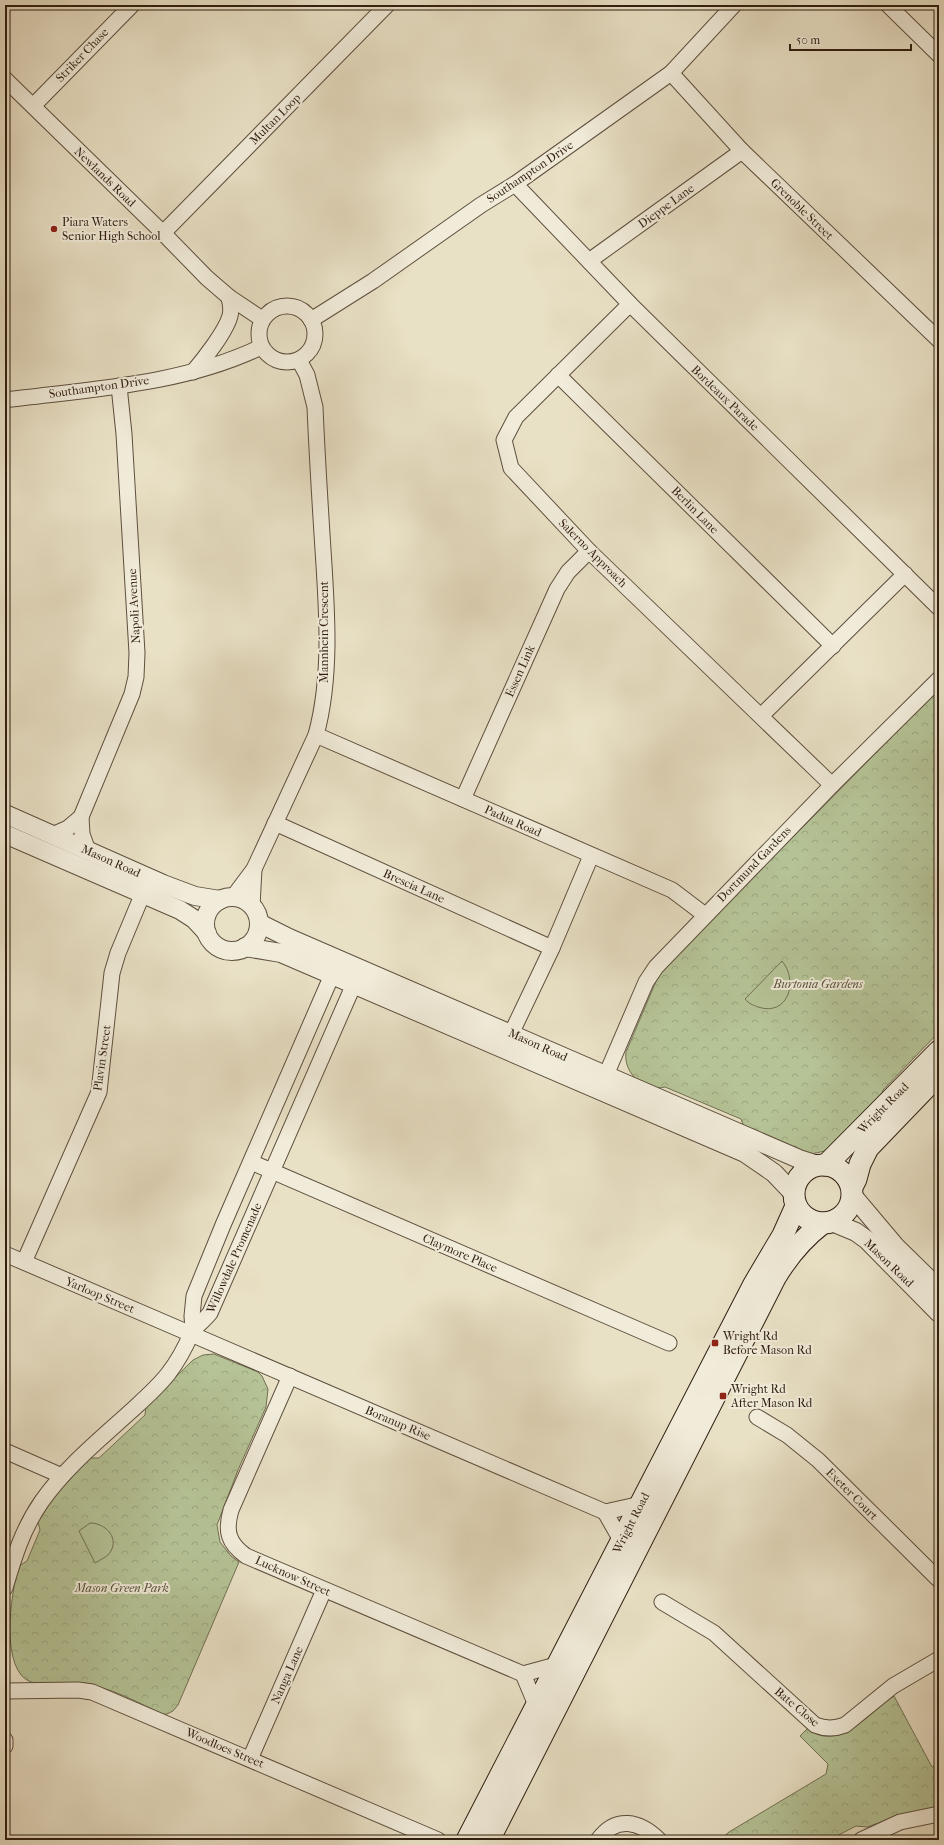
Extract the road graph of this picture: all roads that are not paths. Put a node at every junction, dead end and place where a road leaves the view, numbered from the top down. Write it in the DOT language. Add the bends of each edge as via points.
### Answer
graph roads {
  1 [pos="132,5"];
  2 [pos="387,5"];
  3 [pos="734,5"];
  4 [pos="888,5"];
  5 [pos="939,55"];
  6 [pos="671,73"];
  7 [pos="5,79"];
  8 [pos="33,106"];
  9 [pos="742,151"];
  10 [pos="515,184"];
  11 [pos="163,232"];
  12 [pos="589,261"];
  13 [pos="229,297"];
  14 [pos="630,304"];
  15 [pos="262,319"];
  16 [pos="311,320"];
  17 [pos="937,335"];
  18 [pos="261,347"];
  19 [pos="299,360"];
  20 [pos="193,372"];
  21 [pos="558,375"];
  22 [pos="119,386"];
  23 [pos="5,400"];
  24 [pos="588,551"];
  25 [pos="905,574"];
  26 [pos="939,608"];
  27 [pos="833,646"];
  28 [pos="939,679"];
  29 [pos="761,716"];
  30 [pos="316,736"];
  31 [pos="832,785"];
  32 [pos="463,799"];
  33 [pos="5,814"];
  34 [pos="81,817"];
  35 [pos="275,823"];
  36 [pos="5,834"];
  37 [pos="52,835"];
  38 [pos="88,851"];
  39 [pos="591,856"];
  40 [pos="254,870"];
  41 [pos="143,893"];
  42 [pos="226,898"];
  43 [pos="252,906"];
  44 [pos="705,915"];
  45 [pos="259,923"];
  46 [pos="207,933"];
  47 [pos="245,947"];
  48 [pos="552,948"];
  49 [pos="332,975"];
  50 [pos="354,984"];
  51 [pos="511,1034"];
  52 [pos="939,1051"];
  53 [pos="939,1074"];
  54 [pos="606,1075"];
  55 [pos="251,1162"];
  56 [pos="822,1165"];
  57 [pos="272,1172"];
  58 [pos="852,1191"];
  59 [pos="795,1200"];
  60 [pos="827,1223"];
  61 [pos="5,1254"];
  62 [pos="24,1262"];
  63 [pos="939,1289"];
  64 [pos="939,1313"];
  65 [pos="192,1332"];
  66 [pos="669,1343"];
  67 [pos="290,1376"];
  68 [pos="757,1417"];
  69 [pos="5,1451"];
  70 [pos="62,1476"];
  71 [pos="641,1504"];
  72 [pos="604,1512"];
  73 [pos="622,1542"];
  74 [pos="939,1580"];
  75 [pos="5,1588"];
  76 [pos="324,1590"];
  77 [pos="662,1602"];
  78 [pos="939,1659"];
  79 [pos="556,1665"];
  80 [pos="523,1674"];
  81 [pos="5,1691"];
  82 [pos="536,1705"];
  83 [pos="5,1740"];
  84 [pos="5,1746"];
  85 [pos="250,1759"];
  86 [pos="939,1814"];
  87 [pos="438,1840"];
  88 [pos="467,1840"];
  89 [pos="489,1840"];
  90 [pos="598,1840"];
  91 [pos="659,1840"];
  92 [pos="861,1840"];
  1 -- 8 [label="street, Striker Chase"];
  2 -- 11 [label="street, Multan Loop"];
  3 -- 6 [label="street, Southampton Drive"];
  4 -- 5 [label="street"];
  6 -- 9 [label="street, Grenoble Street"];
  6 -- 10 [label="street, Southampton Drive"];
  7 -- 8 [label="street, Newlands Road"];
  8 -- 11 [label="street, Newlands Road"];
  9 -- 12 [label="street, Dieppe Lane"];
  9 -- 17 [label="street, Grenoble Street"];
  10 -- 12 [label="street, Bordeaux Parade"];
  10 -- 16 [label="street, Southampton Drive"];
  11 -- 13 [label="street, Newlands Road"];
  12 -- 14 [label="street, Bordeaux Parade"];
  13 -- 15 [label="street, Newlands Road"];
  13 -- 20 [label="street" via="230,316 207,356"];
  14 -- 21 [label="street, Salerno Approach"];
  14 -- 25 [label="street, Bordeaux Parade"];
  15 -- 16 [label="street" via="278,307 287,306 297,307"];
  15 -- 18 [label="street" via="258,333"];
  16 -- 19 [label="street" via="315,338 307,355"];
  18 -- 19 [label="street" via="269,357 281,362"];
  18 -- 20 [label="street, Southampton Drive" via="224,363"];
  19 -- 30 [label="street, Mannhein Crescent" via="307,375 315,407 327,611 324,687"];
  20 -- 22 [label="street, Southampton Drive"];
  21 -- 24 [label="street, Salerno Approach" via="516,417 504,440 511,468"];
  21 -- 27 [label="street, Berlin Lane"];
  22 -- 23 [label="street, Southampton Drive"];
  22 -- 34 [label="street, Napoli Avenue" via="137,653 136,677 132,694"];
  24 -- 29 [label="street, Salerno Approach"];
  24 -- 32 [label="street, Essen Link" via="568,572 557,589"];
  25 -- 26 [label="street, Bordeaux Parade"];
  25 -- 27 [label="street"];
  27 -- 29 [label="street"];
  28 -- 31 [label="street, Dortmund Gardens"];
  29 -- 31 [label="street, Salerno Approach"];
  30 -- 32 [label="street, Padua Road"];
  30 -- 35 [label="street, Mannhein Crescent"];
  31 -- 44 [label="street, Dortmund Gardens"];
  32 -- 39 [label="street, Padua Road"];
  33 -- 37 [label="street, Mason Road"];
  34 -- 37 [label="street, Napoli Avenue" via="68,828"];
  34 -- 38 [label="street, Napoli Avenue" via="82,834"];
  35 -- 40 [label="street, Mannhein Crescent"];
  35 -- 48 [label="street, Brescia Lane"];
  36 -- 41 [label="street, Mason Road"];
  37 -- 38 [label="street, Mason Road"];
  38 -- 42 [label="street, Mason Road" via="189,893"];
  39 -- 44 [label="street, Padua Road" via="672,890"];
  39 -- 48 [label="street"];
  40 -- 42 [label="street, Mannhein Crescent"];
  40 -- 43 [label="street, Mannhein Crescent"];
  41 -- 46 [label="street, Mason Road" via="180,910 194,919"];
  41 -- 62 [label="street, Plavin Street" via="112,973 99,1092"];
  42 -- 43 [label="street" via="240,898"];
  42 -- 46 [label="street" via="209,909 205,925"];
  43 -- 45 [label="street"];
  44 -- 54 [label="street, Dortmund Gardens" via="656,967 646,982"];
  45 -- 47 [label="street" via="255,937"];
  45 -- 51 [label="street, Mason Road" via="288,938"];
  46 -- 47 [label="street" via="210,940 222,948 230,950"];
  47 -- 49 [label="street, Mason Road" via="281,953"];
  48 -- 51 [label="street"];
  49 -- 50 [label="street, Mason Road"];
  49 -- 55 [label="street, Willowdale Promenade"];
  50 -- 57 [label="street, Willowdale Promenade"];
  50 -- 59 [label="street, Mason Road" via="751,1156 774,1173"];
  51 -- 54 [label="street, Mason Road"];
  52 -- 56 [label="main road, Wright Road"];
  53 -- 58 [label="main road, Wright Road" via="868,1148"];
  54 -- 56 [label="street, Mason Road" via="799,1159"];
  55 -- 57 [label="street, Claymore Place"];
  55 -- 65 [label="street, Willowdale Promenade" via="194,1296"];
  56 -- 58 [label="main road" via="843,1172"];
  56 -- 59 [label="main road" via="809,1168 801,1175 796,1184"];
  57 -- 65 [label="street, Willowdale Promenade" via="210,1313"];
  57 -- 66 [label="street, Claymore Place"];
  58 -- 60 [label="main road" via="851,1205 846,1212 840,1218"];
  58 -- 63 [label="street, Mason Road" via="896,1247"];
  59 -- 60 [label="main road" via="807,1219"];
  59 -- 71 [label="main road, Wright Road" via="783,1235 754,1284"];
  60 -- 64 [label="street, Mason Road" via="856,1232 867,1240"];
  60 -- 89 [label="main road, Wright Road" via="806,1236 794,1249 776,1278"];
  61 -- 62 [label="street, Yarloop Street"];
  62 -- 65 [label="street, Yarloop Street"];
  65 -- 67 [label="street, Boranup Rise"];
  65 -- 70 [label="street, Willowdale Promenade" via="183,1352 164,1379"];
  67 -- 72 [label="street, Boranup Rise"];
  67 -- 76 [label="street, Lucknow Street" via="231,1510 227,1524 228,1532 236,1549 246,1556"];
  68 -- 74 [label="street, Exeter Court" via="787,1435 818,1460"];
  69 -- 70 [label="street"];
  70 -- 75 [label="street, Willowdale Promenade" via="24,1529"];
  71 -- 72 [label="street"];
  71 -- 73 [label="main road, Wright Road"];
  72 -- 73 [label="street"];
  73 -- 79 [label="main road, Wright Road"];
  76 -- 80 [label="street, Lucknow Street"];
  76 -- 85 [label="street, Nanga Lane"];
  77 -- 78 [label="street, Bate Close" via="714,1633 822,1728 845,1725 893,1686"];
  79 -- 80 [label="street"];
  79 -- 82 [label="main road, Wright Road"];
  80 -- 82 [label="street"];
  81 -- 85 [label="street, Woodloes Street" via="92,1692"];
  82 -- 88 [label="main road, Wright Road"];
  83 -- 84 [label="street"];
  85 -- 87 [label="street, Woodloes Street"];
  86 -- 92 [label="street" via="900,1822"];
  90 -- 91 [label="street" via="608,1830 628,1823 643,1827"];
}
